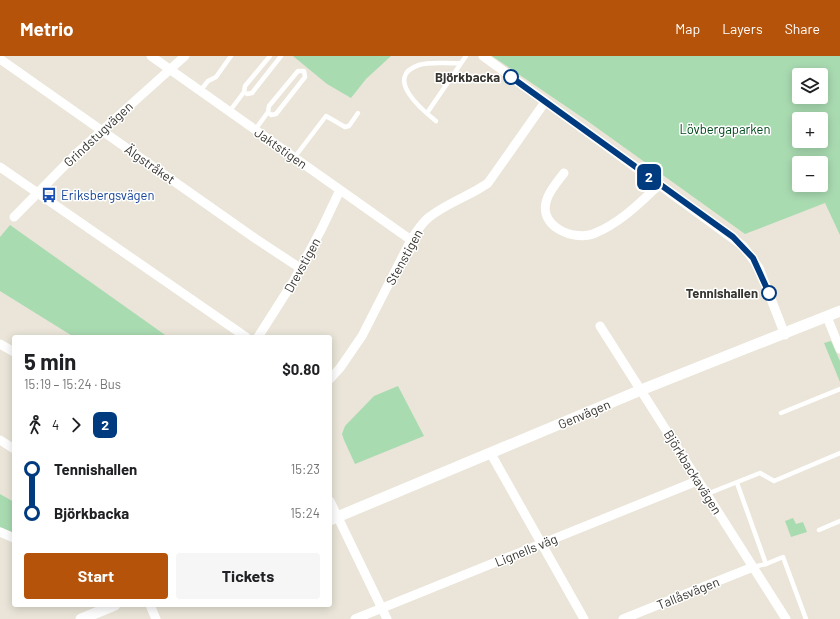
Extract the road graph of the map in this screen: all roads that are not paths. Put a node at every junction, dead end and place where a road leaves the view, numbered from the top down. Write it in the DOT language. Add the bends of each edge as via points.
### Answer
graph roads {
  1 [pos="151,56"];
  2 [pos="185,56"];
  3 [pos="231,56"];
  4 [pos="270,56"];
  5 [pos="281,56"];
  6 [pos="466,56"];
  7 [pos="488,58"];
  8 [pos="0,59"];
  9 [pos="460,64"];
  10 [pos="169,69"];
  11 [pos="200,91"];
  12 [pos="244,92"];
  13 [pos="545,102"];
  14 [pos="229,112"];
  15 [pos="268,112"];
  16 [pos="358,113"];
  17 [pos="427,113"];
  18 [pos="436,121"];
  19 [pos="101,130"];
  20 [pos="255,130"];
  21 [pos="294,158"];
  22 [pos="0,167"];
  23 [pos="564,173"];
  24 [pos="660,184"];
  25 [pos="340,190"];
  26 [pos="37,192"];
  27 [pos="14,217"];
  28 [pos="411,240"];
  29 [pos="300,268"];
  30 [pos="840,311"];
  31 [pos="827,317"];
  32 [pos="600,326"];
  33 [pos="243,335"];
  34 [pos="259,335"];
  35 [pos="784,335"];
  36 [pos="0,344"];
  37 [pos="840,350"];
  38 [pos="12,351"];
  39 [pos="332,376"];
  40 [pos="840,389"];
  41 [pos="642,390"];
  42 [pos="781,413"];
  43 [pos="0,440"];
  44 [pos="12,448"];
  45 [pos="840,453"];
  46 [pos="491,454"];
  47 [pos="697,481"];
  48 [pos="737,483"];
  49 [pos="707,494"];
  50 [pos="334,519"];
  51 [pos="840,521"];
  52 [pos="819,530"];
  53 [pos="0,532"];
  54 [pos="12,537"];
  55 [pos="543,544"];
  56 [pos="766,564"];
  57 [pos="752,567"];
  58 [pos="110,607"];
  59 [pos="151,607"];
  60 [pos="381,608"];
  61 [pos="81,619"];
  62 [pos="156,619"];
  63 [pos="355,619"];
  64 [pos="387,619"];
  65 [pos="584,619"];
  66 [pos="623,619"];
  67 [pos="786,619"];
  68 [pos="806,619"];
  1 -- 10 [label="street, Jaktstigen"];
  2 -- 10 [label="street, Grindstugvägen"];
  3 -- 11 [label="lane" via="216,77 208,81"];
  4 -- 12 [label="lane" via="245,86"];
  5 -- 12 [label="lane" via="252,93"];
  6 -- 9 [label="lane"];
  7 -- 13 [label="street"];
  8 -- 19 [label="street, Älgstråket"];
  9 -- 17 [label="lane"];
  9 -- 17 [label="lane" via="420,64 406,74 405,86 410,97"];
  10 -- 11 [label="street, Jaktstigen"];
  10 -- 19 [label="street, Grindstugvägen"];
  11 -- 14 [label="street, Jaktstigen"];
  12 -- 14 [label="lane"];
  13 -- 24 [label="street"];
  13 -- 28 [label="street, Stenstigen" via="488,183 429,217"];
  14 -- 20 [label="street, Jaktstigen"];
  15 -- 15 [label="lane" via="271,115 276,114 305,77 304,71 298,71 269,106"];
  15 -- 20 [label="lane"];
  16 -- 21 [label="lane" via="349,126 345,127 326,116"];
  17 -- 18 [label="lane"];
  19 -- 26 [label="street, Grindstugvägen"];
  19 -- 29 [label="street, Älgstråket"];
  20 -- 21 [label="street, Jaktstigen"];
  21 -- 25 [label="street, Jaktstigen"];
  22 -- 26 [label="street"];
  23 -- 24 [label="street" via="547,200 546,208 554,225 570,235 584,236 605,228 637,205"];
  24 -- 35 [label="street" via="743,246 759,268"];
  25 -- 28 [label="street, Jaktstigen"];
  25 -- 29 [label="street, Drevstigen"];
  26 -- 27 [label="street, Grindstugvägen"];
  26 -- 33 [label="street"];
  28 -- 39 [label="street, Stenstigen" via="362,336"];
  29 -- 34 [label="street, Drevstigen" via="279,307"];
  30 -- 31 [label="street, Genvägen"];
  31 -- 35 [label="street, Genvägen"];
  31 -- 37 [label="street"];
  32 -- 41 [label="street, Björkbackavägen"];
  35 -- 41 [label="street, Genvägen"];
  36 -- 38 [label="street"];
  40 -- 42 [label="lane"];
  41 -- 46 [label="street, Genvägen"];
  41 -- 47 [label="street, Björkbackavägen"];
  43 -- 44 [label="street"];
  45 -- 48 [label="lane" via="774,481 760,473"];
  46 -- 50 [label="street, Genvägen"];
  46 -- 55 [label="street"];
  47 -- 49 [label="street, Björkbackavägen"];
  47 -- 55 [label="street, Lignells väg"];
  48 -- 49 [label="lane"];
  48 -- 56 [label="lane"];
  49 -- 57 [label="street, Björkbackavägen"];
  50 -- 60 [label="street"];
  51 -- 52 [label="lane"];
  53 -- 54 [label="street"];
  55 -- 60 [label="street, Lignells väg"];
  55 -- 65 [label="street"];
  56 -- 57 [label="lane"];
  56 -- 68 [label="lane" via="783,557"];
  57 -- 66 [label="street, Tallåsvägen"];
  57 -- 67 [label="street, Björkbackavägen"];
  58 -- 61 [label="street"];
  59 -- 62 [label="street"];
  60 -- 63 [label="street, Lignells väg"];
  60 -- 64 [label="street"];
}
